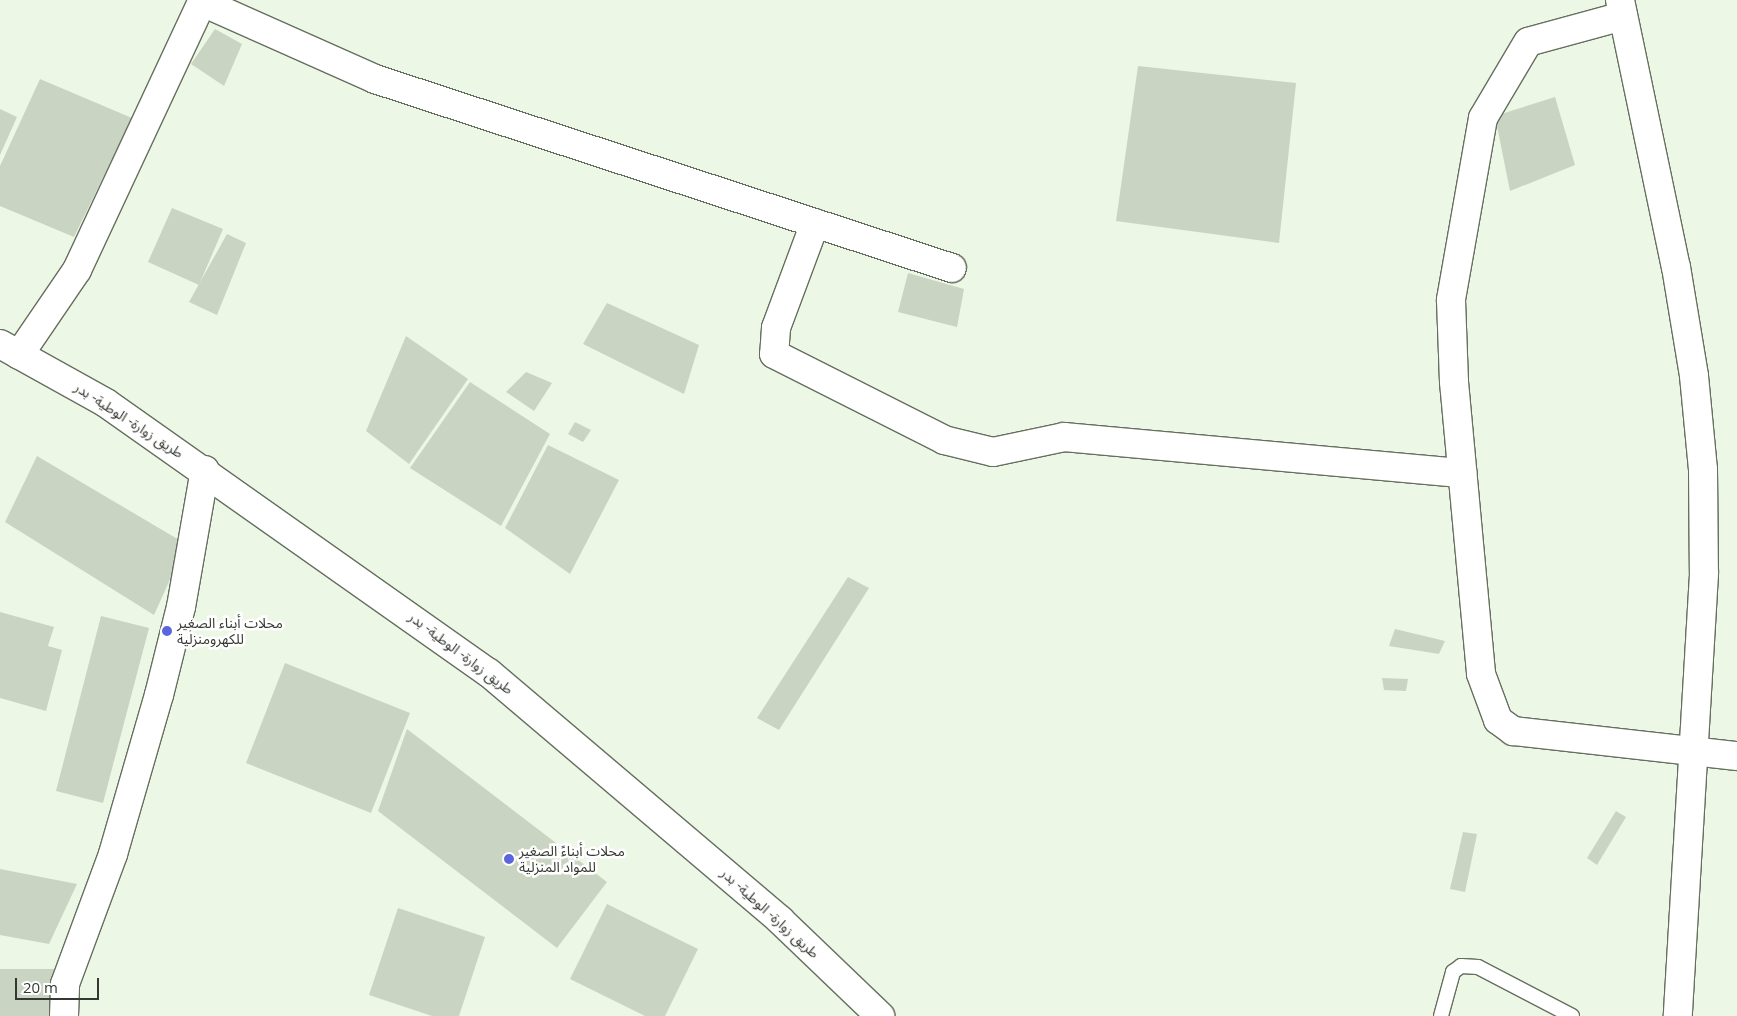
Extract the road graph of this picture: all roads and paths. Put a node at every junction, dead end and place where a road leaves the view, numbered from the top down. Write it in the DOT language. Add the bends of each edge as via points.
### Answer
graph roads {
  1 [pos="202,1"];
  2 [pos="1622,8"];
  3 [pos="815,223"];
  4 [pos="952,268"];
  5 [pos="10,350"];
  6 [pos="205,470"];
  7 [pos="1462,473"];
  8 [pos="1695,752"];
  9 [pos="1737,756"];
  10 [pos="64,1016"];
  11 [pos="880,1016"];
  12 [pos="1441,1016"];
  13 [pos="1572,1016"];
  14 [pos="1678,1016"];
  1 -- 3 [label="main road" via="375,80"];
  1 -- 5 [label="main road" via="77,270"];
  2 -- 7 [label="main road" via="1528,42 1482,118 1452,300"];
  2 -- 8 [label="main road" via="1676,267 1694,376 1703,469 1704,574"];
  3 -- 4 [label="main road"];
  3 -- 7 [label="main road" via="776,328 774,354 944,440 993,452 1064,437"];
  5 -- 6 [label="main road, طريق زوارة- الوطية- بدر" via="106,403"];
  6 -- 10 [label="main road" via="181,607 159,695 113,854 65,984"];
  6 -- 11 [label="main road, طريق زوارة- الوطية- بدر" via="412,616 550,721 780,920"];
  7 -- 8 [label="main road" via="1481,674 1498,720 1513,731 1536,736"];
  8 -- 9 [label="main road"];
  8 -- 14 [label="main road"];
  12 -- 13 [label="lane" via="1453,972 1462,966 1478,967"];
}
